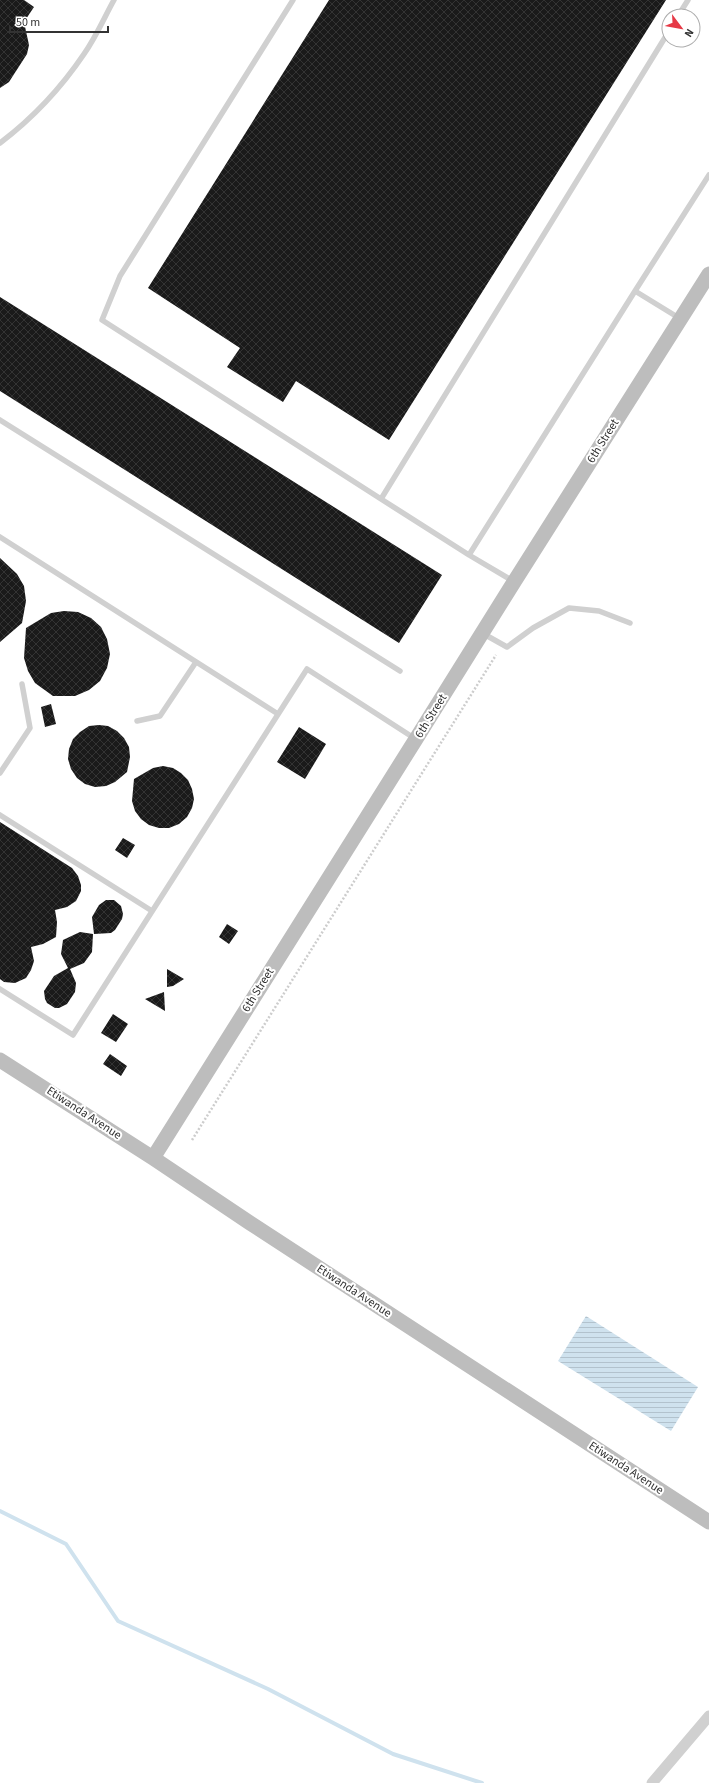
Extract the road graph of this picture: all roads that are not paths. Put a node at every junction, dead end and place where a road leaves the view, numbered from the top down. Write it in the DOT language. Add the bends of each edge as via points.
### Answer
graph roads {
  1 [pos="114,0"];
  2 [pos="293,0"];
  3 [pos="661,44"];
  4 [pos="0,143"];
  5 [pos="709,175"];
  6 [pos="709,274"];
  7 [pos="635,291"];
  8 [pos="681,319"];
  9 [pos="0,420"];
  10 [pos="381,499"];
  11 [pos="0,536"];
  12 [pos="469,554"];
  13 [pos="514,582"];
  14 [pos="630,623"];
  15 [pos="482,632"];
  16 [pos="196,662"];
  17 [pos="400,671"];
  18 [pos="22,684"];
  19 [pos="278,714"];
  20 [pos="137,721"];
  21 [pos="416,739"];
  22 [pos="0,773"];
  23 [pos="0,816"];
  24 [pos="152,911"];
  25 [pos="0,989"];
  26 [pos="0,1060"];
  27 [pos="153,1158"];
  28 [pos="709,1522"];
  29 [pos="709,1716"];
  30 [pos="652,1783"];
  1 -- 4 [label="lane" via="85,53 65,80 41,108"];
  2 -- 10 [label="lane" via="120,276 102,320"];
  3 -- 10 [label="lane"];
  5 -- 7 [label="lane"];
  6 -- 8 [label="street, 6th Street"];
  7 -- 8 [label="lane"];
  7 -- 12 [label="lane"];
  8 -- 13 [label="street, 6th Street"];
  9 -- 17 [label="lane"];
  10 -- 12 [label="lane"];
  11 -- 16 [label="lane"];
  12 -- 13 [label="lane"];
  13 -- 15 [label="street, 6th Street"];
  14 -- 15 [label="lane" via="599,611 569,608 533,628 507,647"];
  15 -- 21 [label="street, 6th Street"];
  16 -- 19 [label="lane"];
  16 -- 20 [label="lane" via="160,716"];
  18 -- 22 [label="lane" via="30,728"];
  19 -- 21 [label="lane" via="307,669"];
  19 -- 24 [label="lane"];
  21 -- 27 [label="street, 6th Street"];
  23 -- 24 [label="lane"];
  24 -- 25 [label="lane" via="73,1036"];
  26 -- 27 [label="street, Etiwanda Avenue"];
  27 -- 28 [label="street, Etiwanda Avenue" via="250,1224"];
  29 -- 30 [label="street"];
}
